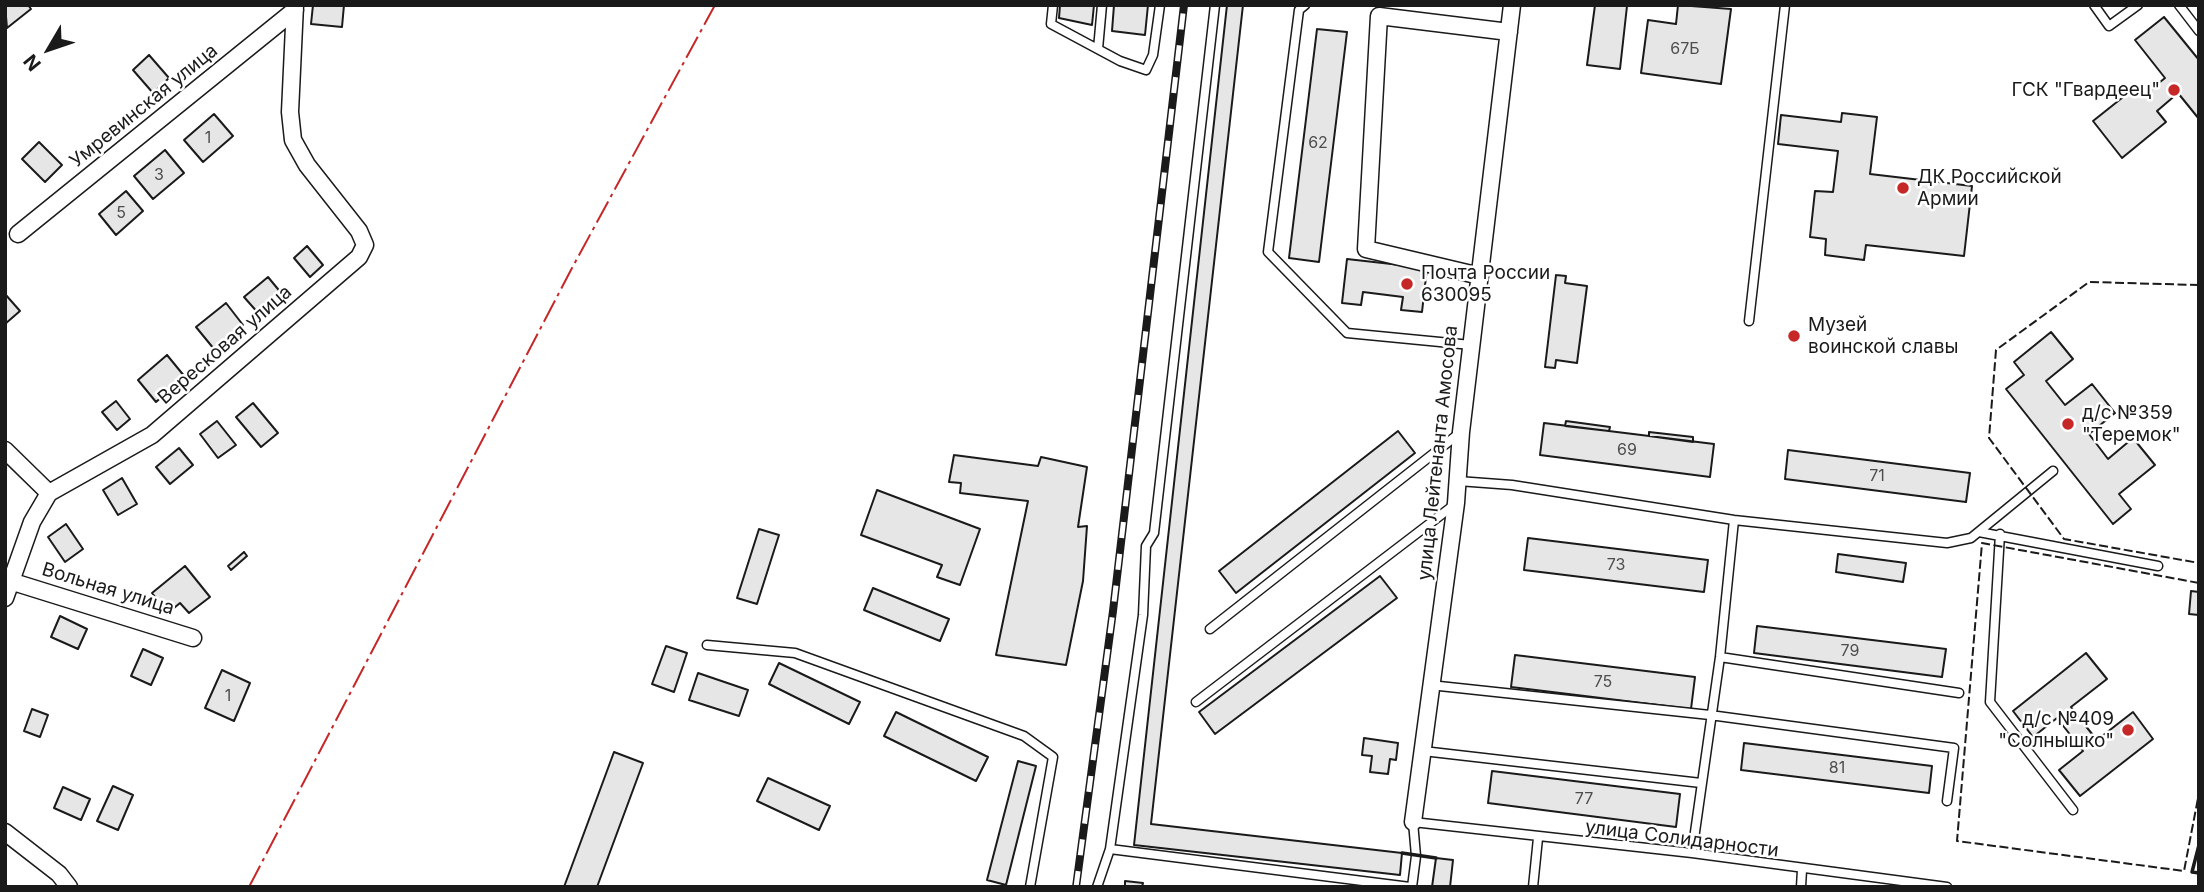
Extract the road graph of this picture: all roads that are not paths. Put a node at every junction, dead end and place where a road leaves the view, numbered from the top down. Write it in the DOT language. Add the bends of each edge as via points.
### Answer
graph roads {
  1 [pos="1053,5"];
  2 [pos="1102,5"];
  3 [pos="1160,5"];
  4 [pos="1215,5"];
  5 [pos="1305,5"];
  6 [pos="1512,5"];
  7 [pos="1785,5"];
  8 [pos="2094,5"];
  9 [pos="2138,5"];
  10 [pos="2179,5"];
  11 [pos="295,8"];
  12 [pos="2199,31"];
  13 [pos="1509,32"];
  14 [pos="1098,49"];
  15 [pos="18,234"];
  16 [pos="1480,275"];
  17 [pos="1749,321"];
  18 [pos="1471,345"];
  19 [pos="1461,432"];
  20 [pos="5,450"];
  21 [pos="2053,471"];
  22 [pos="1458,481"];
  23 [pos="49,493"];
  24 [pos="1456,503"];
  25 [pos="1734,520"];
  26 [pos="1979,532"];
  27 [pos="2000,534"];
  28 [pos="2158,566"];
  29 [pos="10,581"];
  30 [pos="5,598"];
  31 [pos="1210,629"];
  32 [pos="194,638"];
  33 [pos="707,645"];
  34 [pos="1720,657"];
  35 [pos="1430,685"];
  36 [pos="1959,693"];
  37 [pos="1196,702"];
  38 [pos="1710,715"];
  39 [pos="1422,751"];
  40 [pos="1701,783"];
  41 [pos="1947,801"];
  42 [pos="2073,810"];
  43 [pos="1413,822"];
  44 [pos="5,832"];
  45 [pos="1538,838"];
  46 [pos="1110,849"];
  47 [pos="1692,853"];
  48 [pos="1802,870"];
  49 [pos="69,887"];
  50 [pos="1030,887"];
  51 [pos="1097,887"];
  52 [pos="1411,887"];
  53 [pos="1533,887"];
  54 [pos="1801,887"];
  55 [pos="1947,887"];
  1 -- 14 [label="lane" via="1051,24"];
  2 -- 14 [label="lane"];
  3 -- 14 [label="lane" via="1153,55 1146,70"];
  4 -- 46 [label="lane" via="1156,519 1146,546 1143,615"];
  5 -- 18 [label="lane" via="1299,10 1268,253 1347,333"];
  6 -- 13 [label="street, улица Лейтенанта Амосова"];
  7 -- 17 [label="lane"];
  8 -- 9 [label="lane" via="2109,26"];
  10 -- 12 [label="lane"];
  11 -- 15 [label="street, Умревинская улица"];
  11 -- 23 [label="street, Вересковая улица" via="293,139 365,246 359,257 152,435"];
  13 -- 16 [label="street, улица Лейтенанта Амосова"];
  13 -- 16 [label="street" via="1379,16 1366,249"];
  16 -- 18 [label="street, улица Лейтенанта Амосова"];
  18 -- 19 [label="street, улица Лейтенанта Амосова"];
  19 -- 22 [label="street, улица Лейтенанта Амосова"];
  19 -- 31 [label="lane"];
  20 -- 23 [label="street"];
  21 -- 26 [label="lane"];
  22 -- 24 [label="street, улица Лейтенанта Амосова"];
  22 -- 25 [label="lane" via="1512,485"];
  23 -- 29 [label="street" via="32,522"];
  24 -- 35 [label="street, улица Лейтенанта Амосова"];
  24 -- 37 [label="lane"];
  25 -- 26 [label="lane" via="1947,543"];
  25 -- 34 [label="lane"];
  26 -- 27 [label="lane"];
  27 -- 28 [label="lane"];
  27 -- 42 [label="lane" via="1990,702"];
  29 -- 30 [label="street"];
  29 -- 32 [label="street, Вольная улица"];
  33 -- 50 [label="lane" via="795,653 1024,736 1053,757"];
  34 -- 36 [label="lane"];
  34 -- 38 [label="lane"];
  35 -- 38 [label="lane"];
  35 -- 39 [label="street, улица Лейтенанта Амосова"];
  38 -- 40 [label="lane"];
  38 -- 41 [label="lane" via="1954,748"];
  39 -- 40 [label="lane"];
  39 -- 43 [label="street, улица Лейтенанта Амосова"];
  40 -- 47 [label="lane"];
  43 -- 45 [label="lane, улица Солидарности"];
  43 -- 52 [label="lane" via="1416,856"];
  44 -- 49 [label="street"];
  45 -- 47 [label="lane, улица Солидарности"];
  45 -- 53 [label="lane"];
  46 -- 51 [label="lane"];
  46 -- 52 [label="lane"];
  47 -- 48 [label="lane, улица Солидарности"];
  48 -- 54 [label="lane"];
  48 -- 55 [label="lane, улица Солидарности"];
}
